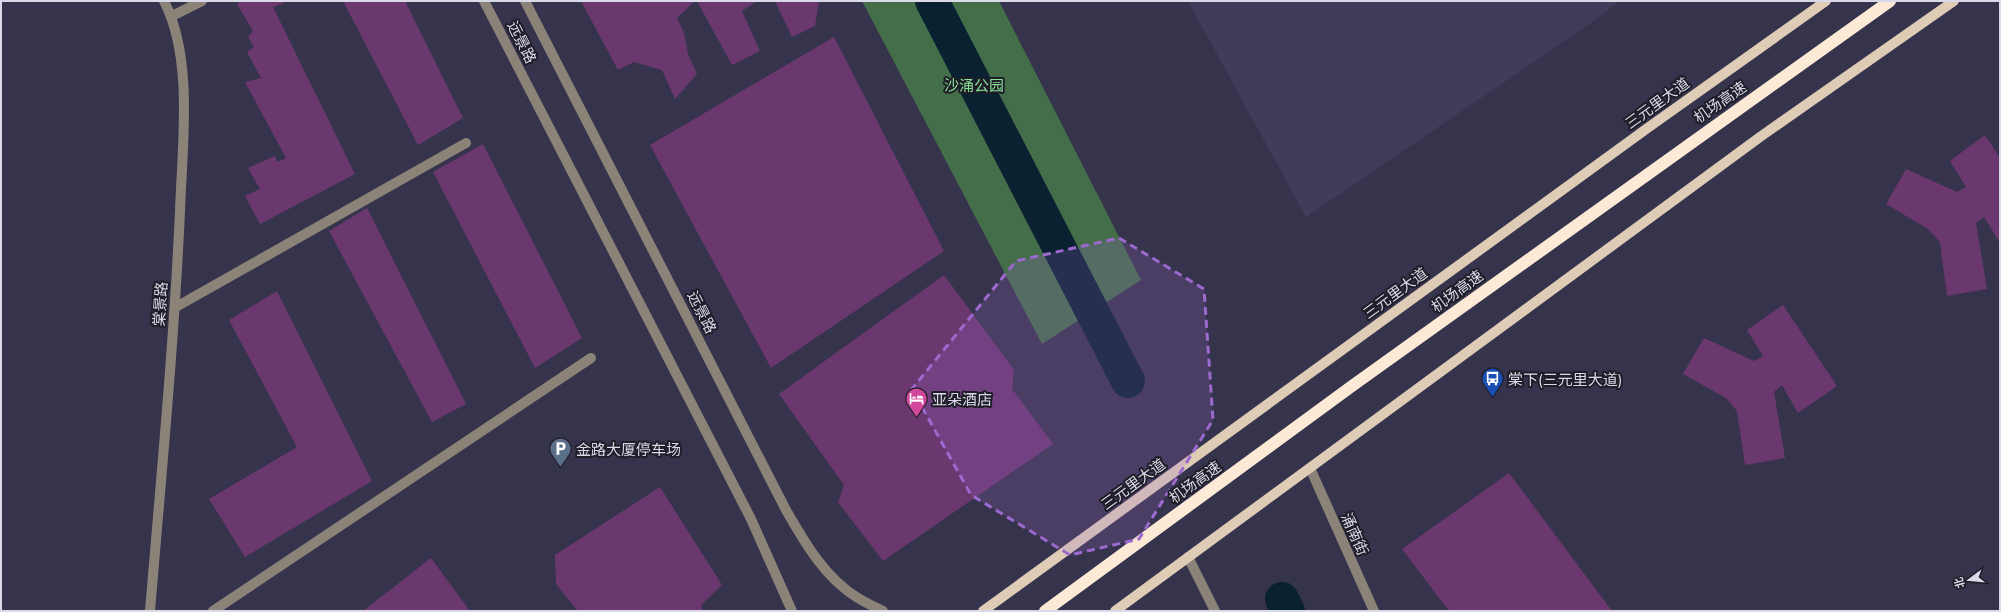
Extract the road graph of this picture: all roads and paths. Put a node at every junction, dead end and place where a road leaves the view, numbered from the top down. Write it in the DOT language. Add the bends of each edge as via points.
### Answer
graph roads {
  1 [pos="164,1"];
  2 [pos="202,1"];
  3 [pos="484,1"];
  4 [pos="525,1"];
  5 [pos="1826,1"];
  6 [pos="1890,1"];
  7 [pos="1954,1"];
  8 [pos="172,16"];
  9 [pos="466,144"];
  10 [pos="176,307"];
  11 [pos="591,358"];
  12 [pos="1310,468"];
  13 [pos="1188,557"];
  14 [pos="150,611"];
  15 [pos="213,611"];
  16 [pos="792,611"];
  17 [pos="883,611"];
  18 [pos="983,611"];
  19 [pos="1045,611"];
  20 [pos="1115,611"];
  21 [pos="1214,611"];
  22 [pos="1374,611"];
  1 -- 8 [label="street, 棠景路"];
  2 -- 8 [label="street"];
  3 -- 16 [label="street, 远景路" via="751,519"];
  4 -- 17 [label="street, 远景路" via="807,547 832,576 858,598"];
  5 -- 18 [label="main road, 三元里大道"];
  6 -- 19 [label="highway, 机场高速" via="1378,368"];
  7 -- 12 [label="main road" via="1760,137"];
  8 -- 10 [label="street, 棠景路" via="185,85"];
  9 -- 10 [label="street"];
  10 -- 14 [label="street, 棠景路"];
  11 -- 15 [label="street"];
  12 -- 13 [label="main road"];
  12 -- 22 [label="street, 涌南街"];
  13 -- 20 [label="main road"];
  13 -- 21 [label="street"];
}
